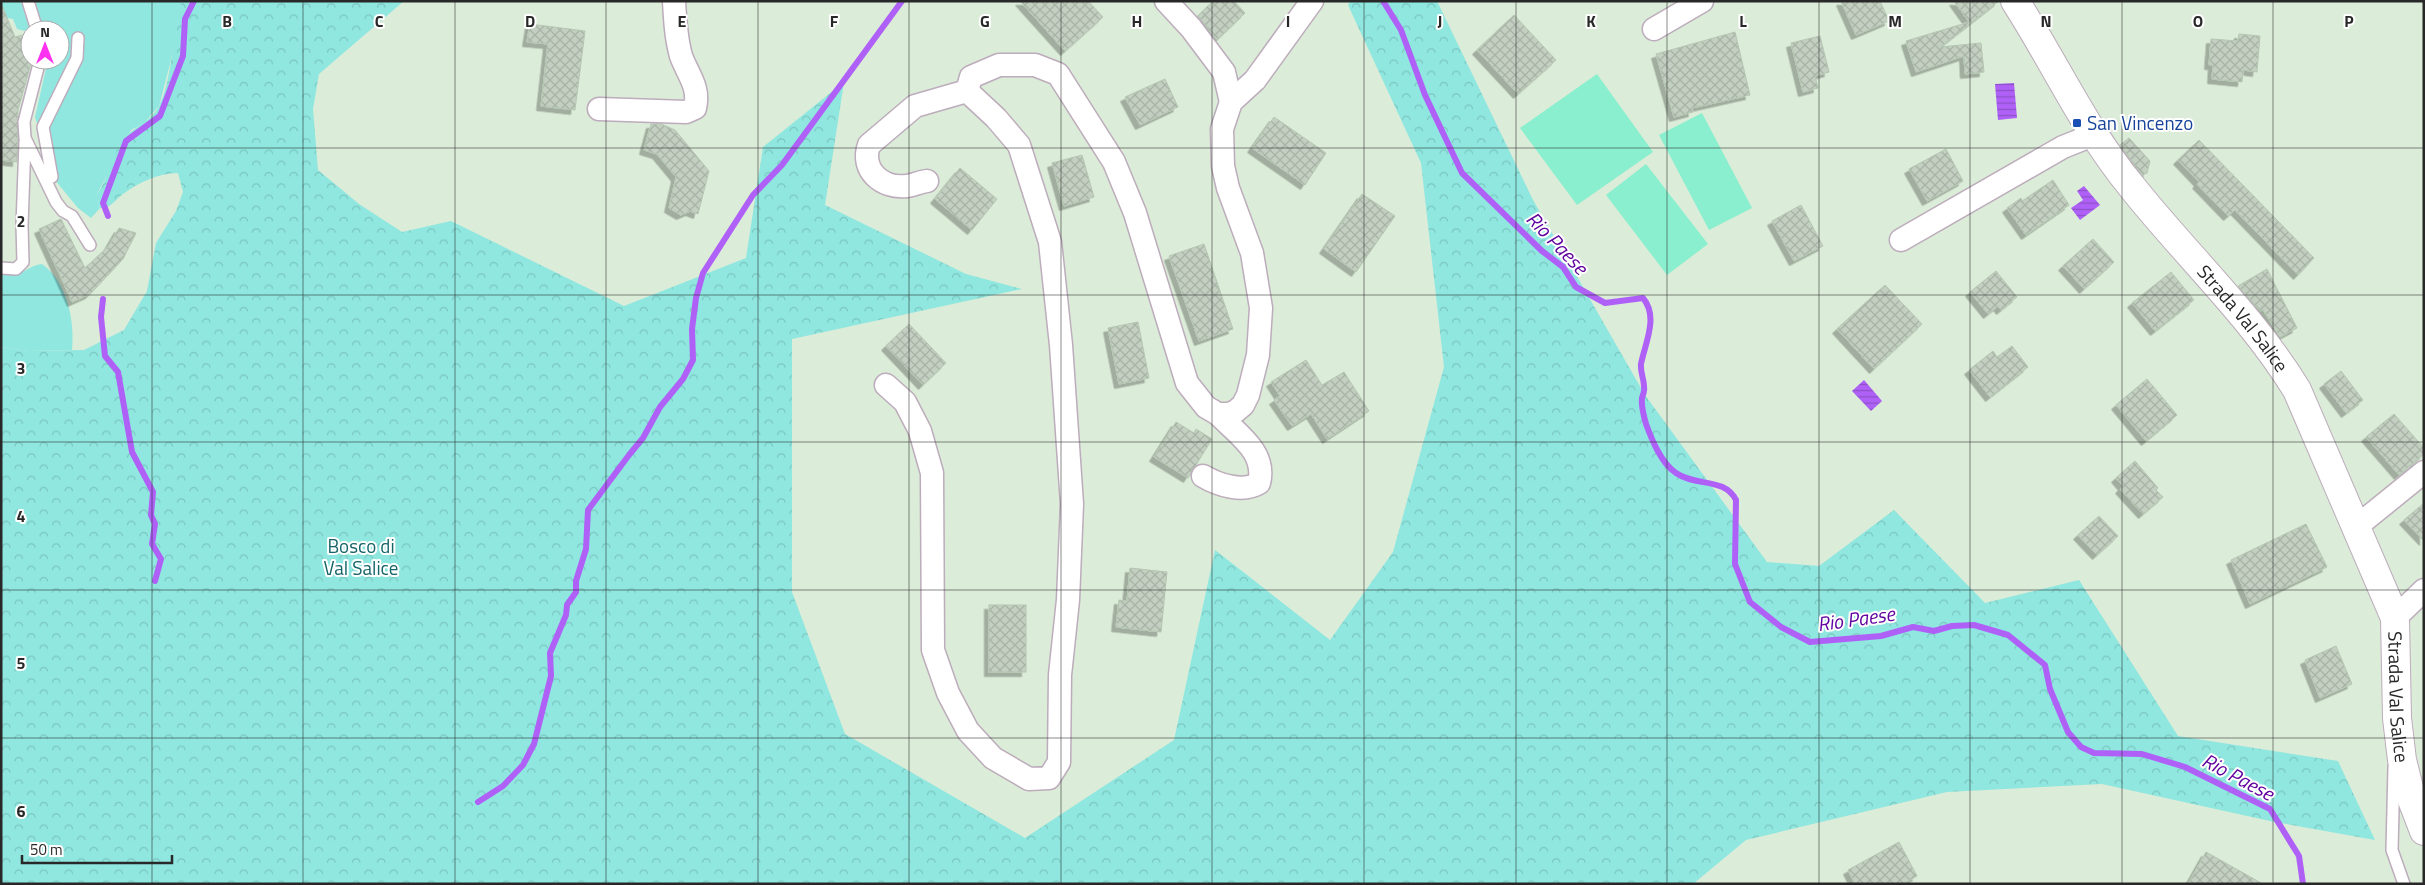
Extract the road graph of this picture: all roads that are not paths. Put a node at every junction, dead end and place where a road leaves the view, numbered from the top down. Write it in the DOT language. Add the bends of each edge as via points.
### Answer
graph roads {
  1 [pos="28,1"];
  2 [pos="674,1"];
  3 [pos="1166,1"];
  4 [pos="1312,1"];
  5 [pos="1702,1"];
  6 [pos="2014,1"];
  7 [pos="34,20"];
  8 [pos="1654,30"];
  9 [pos="78,38"];
  10 [pos="37,70"];
  11 [pos="967,90"];
  12 [pos="1231,102"];
  13 [pos="599,109"];
  14 [pos="2094,135"];
  15 [pos="25,138"];
  16 [pos="42,171"];
  17 [pos="927,181"];
  18 [pos="1900,240"];
  19 [pos="90,245"];
  20 [pos="1,268"];
  21 [pos="886,385"];
  22 [pos="1218,414"];
  23 [pos="2424,472"];
  24 [pos="1203,476"];
  25 [pos="2356,527"];
  26 [pos="2424,590"];
  27 [pos="2396,618"];
  28 [pos="2397,718"];
  29 [pos="2424,831"];
  30 [pos="2404,884"];
  1 -- 7 [label="lane"];
  2 -- 13 [label="street" via="675,32 695,86 695,108 686,112"];
  3 -- 12 [label="street" via="1224,72"];
  4 -- 12 [label="street" via="1255,80"];
  5 -- 8 [label="street"];
  6 -- 14 [label="street, Strada Val Salice"];
  9 -- 16 [label="lane" via="77,58 43,127 52,177 47,178"];
  10 -- 15 [label="lane" via="24,122"];
  11 -- 17 [label="street" via="915,106 869,145 865,154 874,176 887,184 906,186"];
  11 -- 21 [label="street" via="1019,145 1050,242 1072,504 1068,600 1060,675 1059,762 1049,778 1029,779 993,758 968,730 948,693 933,650 932,473 920,431 905,402"];
  11 -- 22 [label="street" via="971,76 999,65 1035,65 1058,74 1117,171 1135,213 1186,383 1198,400"];
  12 -- 22 [label="street" via="1222,129 1223,166 1252,253 1261,308 1258,355 1248,395 1236,411"];
  14 -- 18 [label="street" via="2063,147"];
  14 -- 25 [label="street, Strada Val Salice" via="2131,186 2276,357 2297,390"];
  15 -- 16 [label="lane"];
  15 -- 20 [label="lane" via="23,262 16,269"];
  16 -- 19 [label="lane" via="56,202 72,216"];
  22 -- 24 [label="street" via="1255,450 1261,476 1259,483 1245,488 1220,485"];
  23 -- 25 [label="street"];
  25 -- 27 [label="street, Strada Val Salice"];
  26 -- 27 [label="street, Strada Val Salice"];
  27 -- 28 [label="street, Strada Val Salice"];
  28 -- 29 [label="street, Strada Val Salice" via="2402,760"];
  28 -- 30 [label="lane" via="2392,850"];
}
